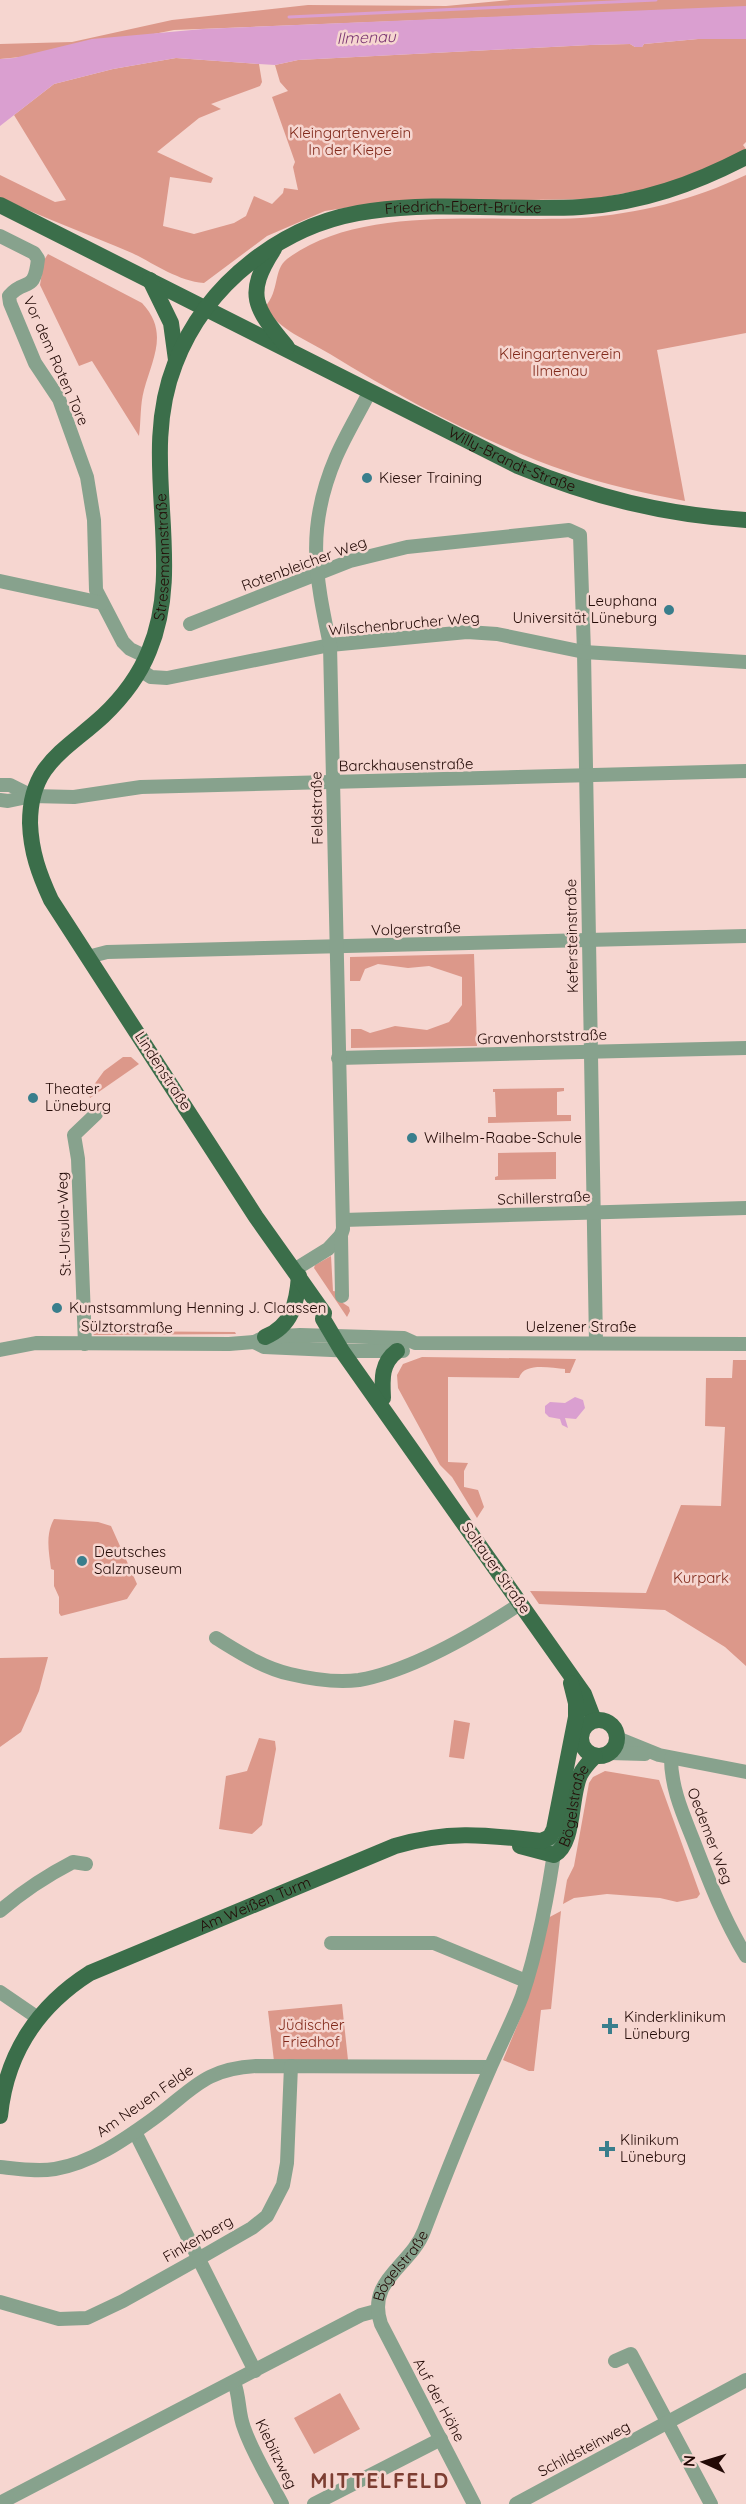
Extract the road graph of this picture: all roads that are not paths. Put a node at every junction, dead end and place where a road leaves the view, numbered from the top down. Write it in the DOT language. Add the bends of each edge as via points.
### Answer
graph roads {
  1 [pos="746,157"];
  2 [pos="0,205"];
  3 [pos="0,236"];
  4 [pos="277,244"];
  5 [pos="150,280"];
  6 [pos="204,308"];
  7 [pos="292,352"];
  8 [pos="176,360"];
  9 [pos="370,392"];
  10 [pos="746,520"];
  11 [pos="575,531"];
  12 [pos="316,575"];
  13 [pos="0,580"];
  14 [pos="102,603"];
  15 [pos="190,624"];
  16 [pos="330,645"];
  17 [pos="584,652"];
  18 [pos="144,663"];
  19 [pos="746,663"];
  20 [pos="746,771"];
  21 [pos="586,776"];
  22 [pos="333,783"];
  23 [pos="0,785"];
  24 [pos="32,796"];
  25 [pos="0,800"];
  26 [pos="746,936"];
  27 [pos="589,940"];
  28 [pos="336,948"];
  29 [pos="88,957"];
  30 [pos="746,1048"];
  31 [pos="591,1052"];
  32 [pos="338,1058"];
  33 [pos="96,1114"];
  34 [pos="746,1208"];
  35 [pos="594,1213"];
  36 [pos="343,1221"];
  37 [pos="341,1235"];
  38 [pos="296,1274"];
  39 [pos="342,1296"];
  40 [pos="260,1339"];
  41 [pos="596,1339"];
  42 [pos="85,1344"];
  43 [pos="344,1344"];
  44 [pos="415,1344"];
  45 [pos="746,1344"];
  46 [pos="0,1350"];
  47 [pos="397,1351"];
  48 [pos="383,1398"];
  49 [pos="392,1419"];
  50 [pos="520,1604"];
  51 [pos="216,1638"];
  52 [pos="566,1668"];
  53 [pos="594,1720"];
  54 [pos="601,1749"];
  55 [pos="665,1757"];
  56 [pos="746,1772"];
  57 [pos="564,1789"];
  58 [pos="550,1847"];
  59 [pos="86,1864"];
  60 [pos="0,1911"];
  61 [pos="331,1943"];
  62 [pos="746,1956"];
  63 [pos="526,1981"];
  64 [pos="0,1992"];
  65 [pos="38,2019"];
  66 [pos="291,2066"];
  67 [pos="490,2067"];
  68 [pos="0,2116"];
  69 [pos="135,2132"];
  70 [pos="0,2167"];
  71 [pos="198,2259"];
  72 [pos="0,2302"];
  73 [pos="376,2311"];
  74 [pos="615,2361"];
  75 [pos="255,2371"];
  76 [pos="746,2380"];
  77 [pos="234,2382"];
  78 [pos="668,2424"];
  79 [pos="441,2439"];
  80 [pos="0,2504"];
  81 [pos="282,2504"];
  82 [pos="314,2504"];
  83 [pos="474,2504"];
  84 [pos="516,2504"];
  85 [pos="711,2504"];
  1 -- 4 [label="main road, Friedrich-Ebert-Brücke" via="706,177 649,197 581,207 368,211 321,224"];
  2 -- 5 [label="main road, Willy-Brandt-Straße"];
  3 -- 14 [label="street, Vor dem Roten Tore" via="34,253 38,259 34,280 13,291 10,303 35,363 58,399 87,477 94,520 94,576"];
  4 -- 6 [label="main road, Friedrich-Ebert-Brücke" via="235,274"];
  4 -- 7 [label="main road, Willy-Brandt-Straße" via="256,283 256,302"];
  5 -- 6 [label="main road, Willy-Brandt-Straße"];
  5 -- 8 [label="main road" via="171,322"];
  6 -- 7 [label="main road, Willy-Brandt-Straße"];
  6 -- 8 [label="main road, Stresemannstraße"];
  7 -- 9 [label="main road, Willy-Brandt-Straße"];
  8 -- 18 [label="main road, Stresemannstraße" via="159,428 163,589 160,616"];
  9 -- 10 [label="main road, Willy-Brandt-Straße" via="546,478 643,507"];
  9 -- 12 [label="street, Feldstraße" via="337,455 322,495 315,536"];
  11 -- 12 [label="street, Rotenbleicher Weg" via="407,547 350,561"];
  11 -- 17 [label="street, Kefersteinstraße" via="582,542"];
  12 -- 15 [label="street, Rotenbleicher Weg"];
  12 -- 16 [label="street, Feldstraße"];
  13 -- 14 [label="street"];
  14 -- 18 [label="street, Vor dem Roten Tore" via="123,642"];
  16 -- 17 [label="street, Wilschenbrucher Weg" via="467,633 497,634"];
  16 -- 18 [label="street, Wilschenbrucher Weg" via="167,678 151,677"];
  16 -- 22 [label="street, Feldstraße"];
  17 -- 19 [label="street, Wilschenbrucher Weg"];
  17 -- 21 [label="street, Kefersteinstraße"];
  18 -- 24 [label="main road, Stresemannstraße" via="125,692 102,716 61,749 44,770"];
  20 -- 21 [label="street, Barckhausenstraße"];
  21 -- 22 [label="street, Barckhausenstraße"];
  21 -- 27 [label="street, Kefersteinstraße"];
  22 -- 24 [label="street, Barckhausenstraße" via="141,787 74,797"];
  22 -- 28 [label="street, Feldstraße"];
  23 -- 24 [label="street"];
  24 -- 25 [label="street"];
  24 -- 29 [label="main road, Lindenstraße" via="34,860 51,900"];
  26 -- 27 [label="street, Volgerstraße"];
  27 -- 28 [label="street, Volgerstraße"];
  27 -- 31 [label="street, Kefersteinstraße"];
  28 -- 29 [label="street, Volgerstraße" via="107,952"];
  28 -- 32 [label="street, Feldstraße"];
  29 -- 38 [label="main road, Lindenstraße"];
  30 -- 31 [label="street, Gravenhorststraße"];
  31 -- 32 [label="street, Gravenhorststraße"];
  31 -- 35 [label="street, Kefersteinstraße"];
  32 -- 36 [label="street, Feldstraße"];
  33 -- 42 [label="street, St.-Ursula-Weg" via="74,1138"];
  34 -- 35 [label="street, Schillerstraße"];
  35 -- 36 [label="street, Schillerstraße"];
  35 -- 41 [label="street, Kefersteinstraße"];
  36 -- 37 [label="street, Feldstraße"];
  37 -- 38 [label="street"];
  37 -- 39 [label="street, Feldstraße"];
  38 -- 40 [label="main road" via="295,1302 289,1319 274,1333"];
  38 -- 43 [label="main road, Lindenstraße" via="324,1313 323,1319"];
  40 -- 42 [label="street, Sülztorstraße" via="208,1345"];
  40 -- 43 [label="street, Sülztorstraße"];
  41 -- 44 [label="street, Uelzener Straße"];
  41 -- 45 [label="street, Uelzener Straße"];
  42 -- 46 [label="street, Sülztorstraße" via="36,1343"];
  43 -- 44 [label="street, Uelzener Straße" via="404,1338"];
  43 -- 47 [label="street, Uelzener Straße"];
  43 -- 48 [label="main road, Soltauer Straße"];
  43 -- 49 [label="main road, Soltauer Straße" via="385,1415"];
  44 -- 47 [label="street, Uelzener Straße"];
  47 -- 48 [label="main road" via="383,1370"];
  48 -- 49 [label="main road, Soltauer Straße"];
  49 -- 50 [label="main road, Soltauer Straße"];
  50 -- 51 [label="street" via="422,1658 357,1680 288,1674 257,1662"];
  50 -- 52 [label="main road, Soltauer Straße"];
  52 -- 53 [label="main road, Soltauer Straße" via="584,1695"];
  52 -- 57 [label="main road, Bögelstraße" via="574,1690 576,1717"];
  53 -- 54 [label="main road" via="582,1732 581,1741"];
  53 -- 54 [label="main road" via="603,1720 615,1730"];
  54 -- 55 [label="street"];
  54 -- 57 [label="main road, Bögelstraße"];
  54 -- 58 [label="main road, Bögelstraße" via="580,1775 564,1844"];
  55 -- 56 [label="street"];
  55 -- 62 [label="street, Oedemer Weg" via="715,1896"];
  57 -- 58 [label="main road, Bögelstraße"];
  58 -- 63 [label="street, Bögelstraße"];
  58 -- 65 [label="main road, Am Weißen Turm" via="538,1853 491,1835 422,1838 90,1974 56,1997"];
  59 -- 60 [label="street" via="73,1862 56,1871 18,1894"];
  61 -- 63 [label="street" via="434,1943"];
  63 -- 67 [label="street, Bögelstraße"];
  64 -- 65 [label="street"];
  65 -- 68 [label="main road, Am Weißen Turm" via="10,2067"];
  66 -- 67 [label="street, Am Neuen Felde"];
  66 -- 69 [label="street, Am Neuen Felde" via="239,2067 210,2075"];
  66 -- 71 [label="street, Finkenberg" via="288,2163 276,2202 252,2228"];
  67 -- 73 [label="street, Bögelstraße" via="422,2236 384,2284"];
  69 -- 70 [label="street, Am Neuen Felde" via="103,2151 55,2169"];
  69 -- 71 [label="street"];
  71 -- 72 [label="street, Finkenberg" via="87,2318 59,2319"];
  71 -- 75 [label="street"];
  73 -- 75 [label="street, Bögelstraße" via="361,2315"];
  73 -- 79 [label="street, Auf der Höhe"];
  74 -- 78 [label="street" via="631,2354"];
  75 -- 77 [label="street, Bögelstraße"];
  76 -- 78 [label="street, Schildsteinweg"];
  77 -- 80 [label="street, Bögelstraße"];
  77 -- 81 [label="street, Kiebitzweg" via="245,2432"];
  78 -- 84 [label="street, Schildsteinweg"];
  78 -- 85 [label="street"];
  79 -- 82 [label="street"];
  79 -- 83 [label="street, Auf der Höhe"];
}
